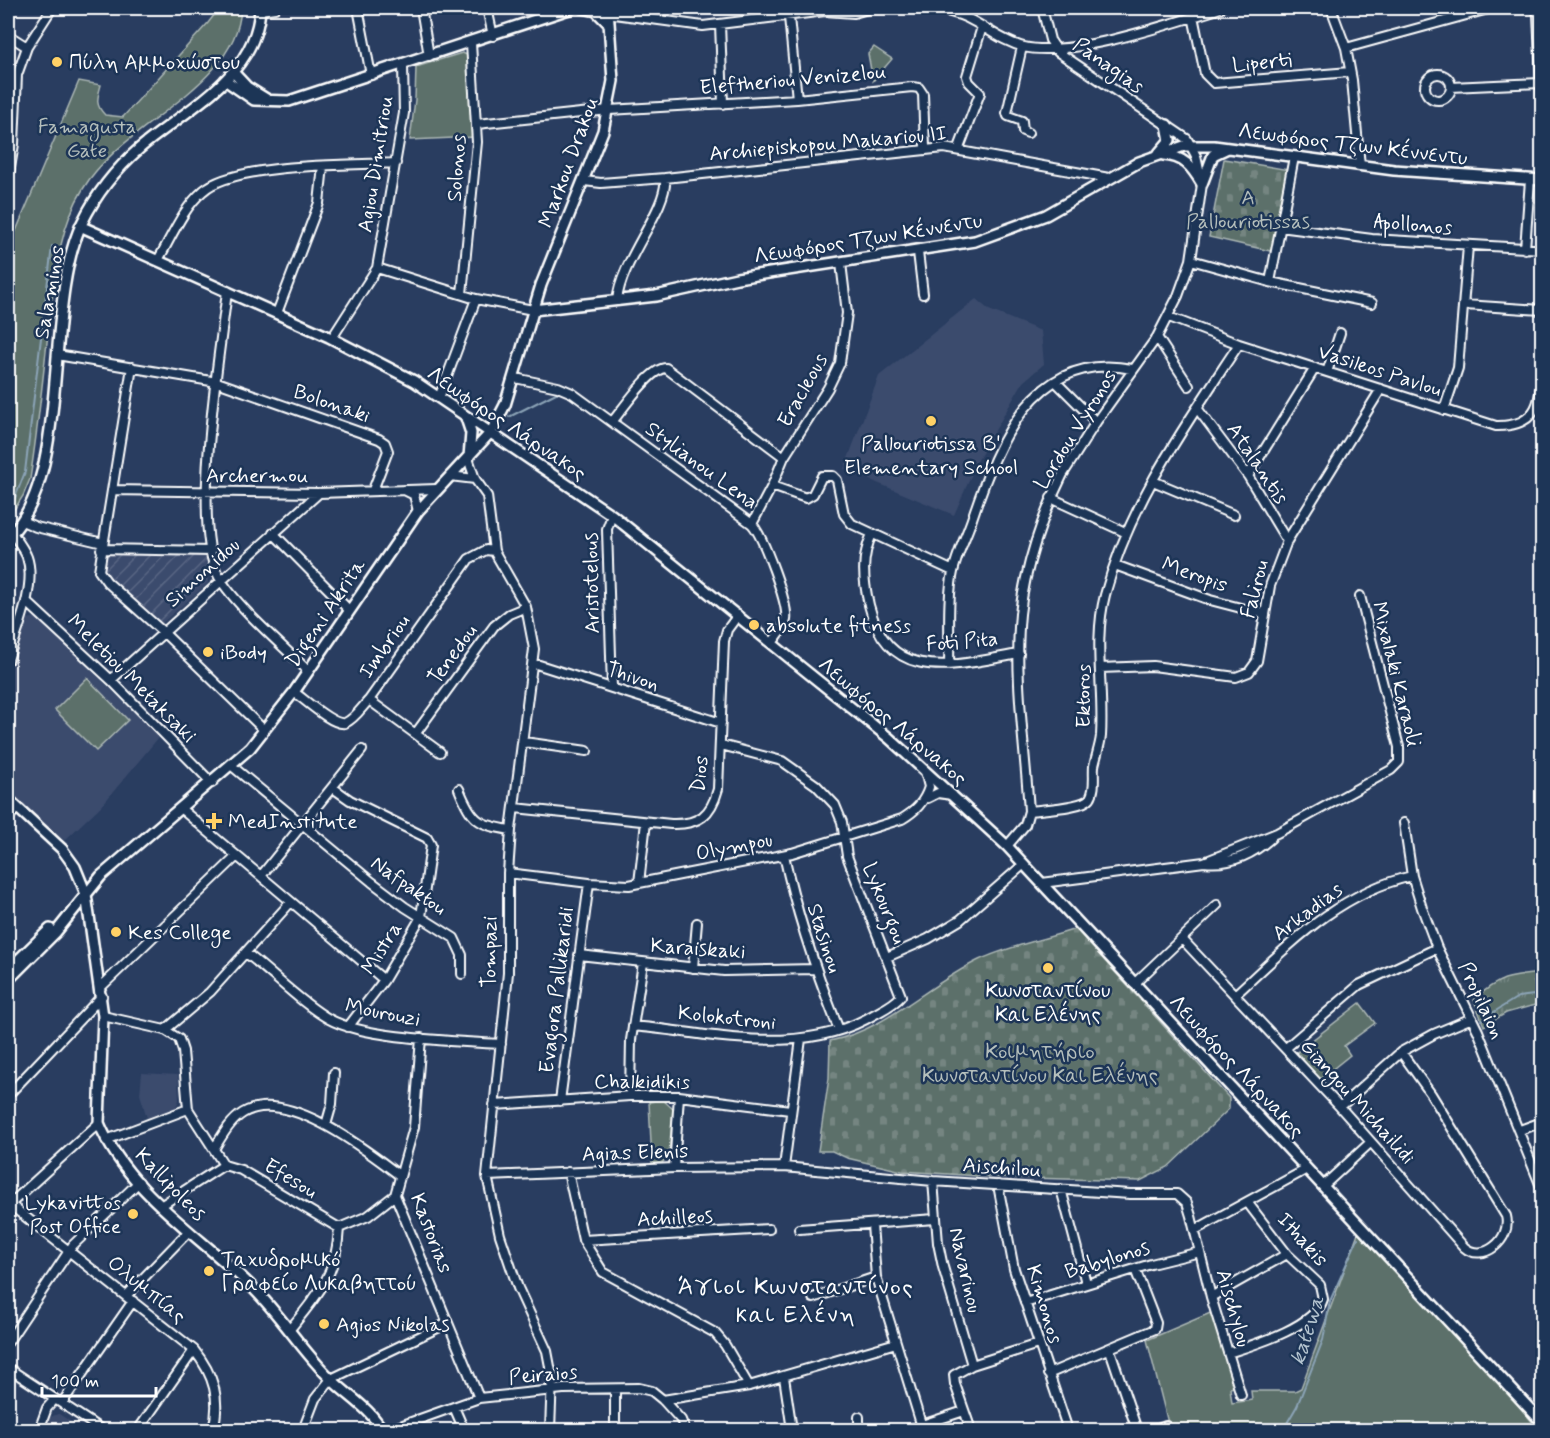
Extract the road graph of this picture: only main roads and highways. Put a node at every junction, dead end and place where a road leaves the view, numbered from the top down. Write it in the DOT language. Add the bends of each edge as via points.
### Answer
graph roads {
  1 [pos="573,8"];
  2 [pos="583,8"];
  3 [pos="260,9"];
  4 [pos="606,12"];
  5 [pos="233,72"];
  6 [pos="225,80"];
  7 [pos="276,103"];
  8 [pos="1167,125"];
  9 [pos="1230,147"];
  10 [pos="1158,155"];
  11 [pos="1542,180"];
  12 [pos="80,226"];
  13 [pos="533,310"];
  14 [pos="466,418"];
  15 [pos="491,432"];
  16 [pos="469,457"];
  17 [pos="10,535"];
  18 [pos="8,799"];
  19 [pos="86,894"];
  20 [pos="8,970"];
  21 [pos="8,980"];
  22 [pos="1542,1422"];
  23 [pos="382,1431"];
  1 -- 7 [label="main road"];
  2 -- 4 [label="main road"];
  3 -- 5 [label="main road, Salaminos" via="255,36"];
  4 -- 13 [label="main road, Markou Drakou" via="613,67 609,110"];
  5 -- 6 [label="main road, Salaminos"];
  5 -- 7 [label="main road" via="247,87"];
  6 -- 7 [label="main road" via="254,100"];
  6 -- 12 [label="main road, Salaminos" via="120,167"];
  8 -- 10 [label="main road" via="1170,140"];
  9 -- 10 [label="main road, Λεωφόρος Τζων Κέννεντυ" via="1192,145"];
  9 -- 10 [label="main road" via="1213,155 1202,184 1182,159"];
  9 -- 11 [label="main road, Λεωφόρος Τζων Κέννεντυ" via="1360,166"];
  10 -- 13 [label="main road, Λεωφόρος Τζων Κέννεντυ" via="1028,224 975,241 744,276 656,296"];
  12 -- 14 [label="main road, Λεωφόρος Λάρνακος" via="332,338 387,366"];
  12 -- 17 [label="main road, Salaminos" via="66,276 39,487 22,521"];
  13 -- 15 [label="main road, Digeni Akrita" via="515,378"];
  14 -- 15 [label="main road, Λεωφόρος Λάρνακος"];
  14 -- 16 [label="main road" via="471,430"];
  15 -- 16 [label="main road, Digeni Akrita"];
  15 -- 22 [label="main road, Λεωφόρος Λάρνακος" via="612,515 953,795 1007,846 1168,1017"];
  16 -- 19 [label="main road, Digeni Akrita" via="418,511 264,730 232,766 130,848"];
  18 -- 19 [label="main road, Kallipoleos" via="62,849"];
  19 -- 20 [label="main road"];
  19 -- 21 [label="main road" via="56,932"];
  19 -- 23 [label="main road, Kallipoleos" via="104,1016 99,1123 106,1140 139,1182 255,1290 331,1379 368,1411"];
}
